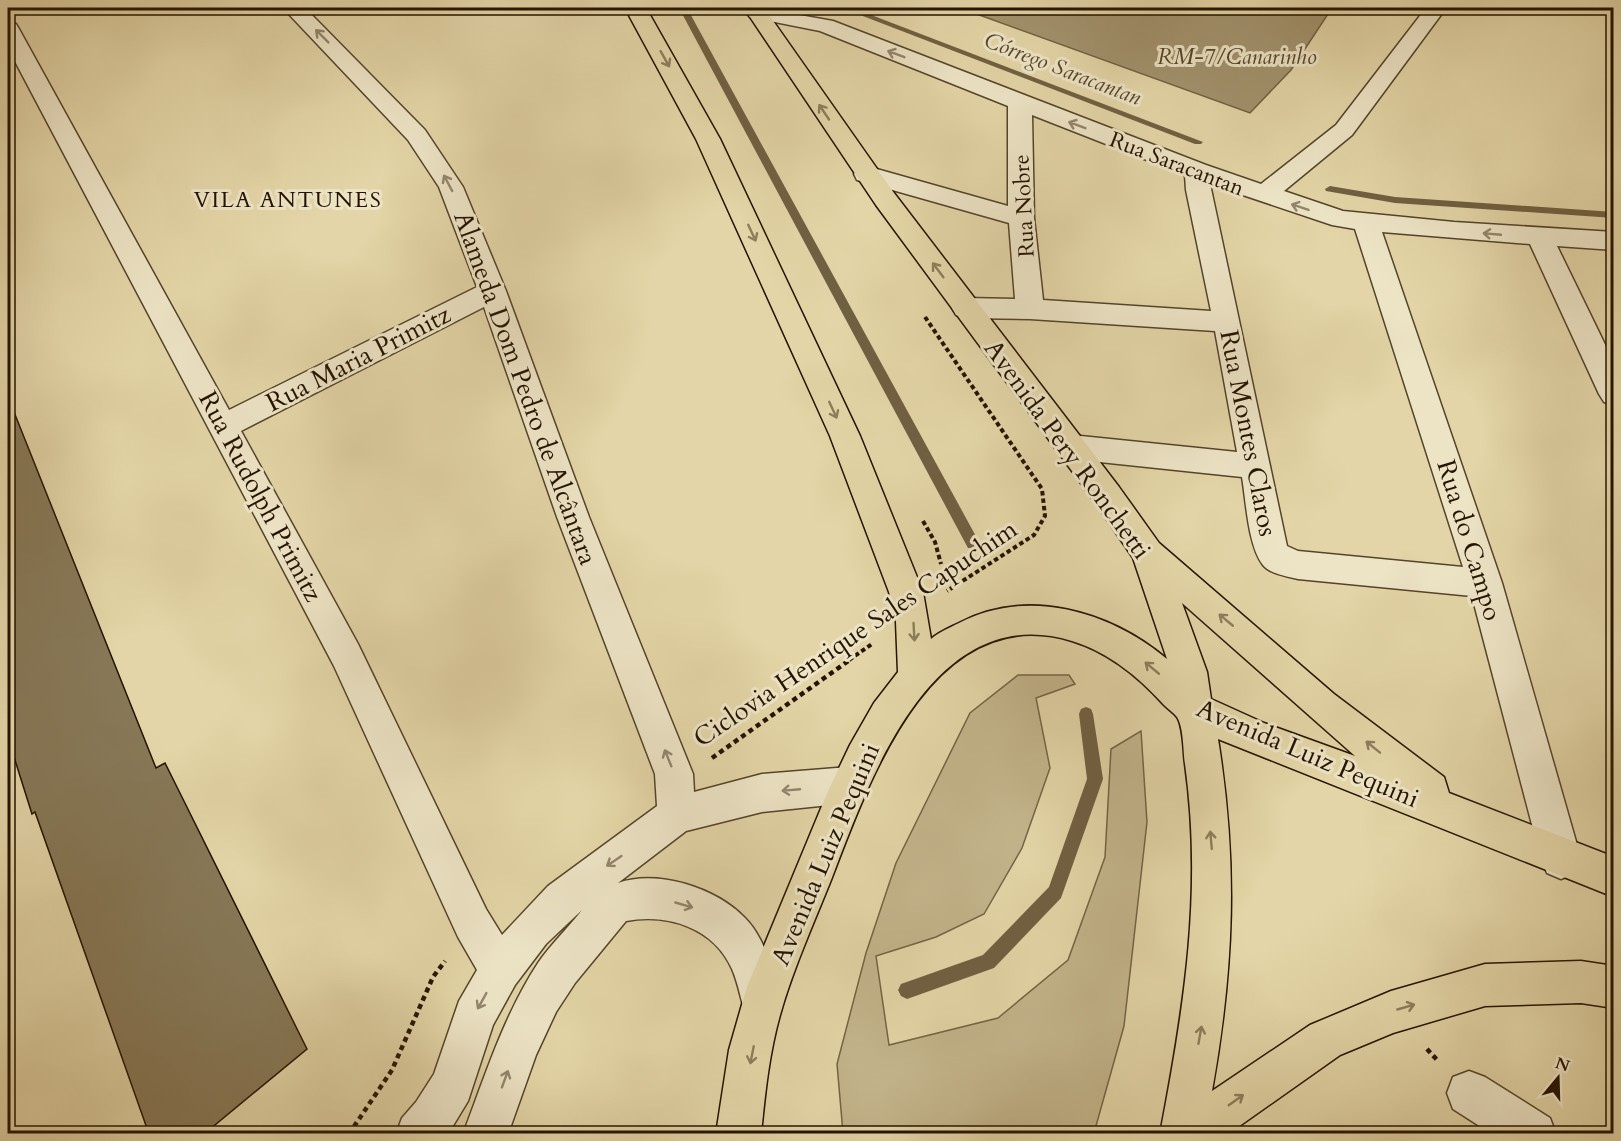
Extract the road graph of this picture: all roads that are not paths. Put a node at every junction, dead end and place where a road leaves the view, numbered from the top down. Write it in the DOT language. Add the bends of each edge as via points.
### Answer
graph roads {
  1 [pos="294,8"];
  2 [pos="636,8"];
  3 [pos="1436,8"];
  4 [pos="755,10"];
  5 [pos="8,29"];
  6 [pos="1020,102"];
  7 [pos="1197,171"];
  8 [pos="866,174"];
  9 [pos="1263,195"];
  10 [pos="1021,218"];
  11 [pos="1366,224"];
  12 [pos="1540,238"];
  13 [pos="1614,241"];
  14 [pos="492,291"];
  15 [pos="966,308"];
  16 [pos="1030,309"];
  17 [pos="1227,322"];
  18 [pos="1614,394"];
  19 [pos="224,426"];
  20 [pos="1071,447"];
  21 [pos="1255,466"];
  22 [pos="1147,553"];
  23 [pos="1485,584"];
  24 [pos="916,677"];
  25 [pos="1194,709"];
  26 [pos="849,784"];
  27 [pos="676,815"];
  28 [pos="1489,830"];
  29 [pos="1561,859"];
  30 [pos="1614,877"];
  31 [pos="500,970"];
  32 [pos="1614,987"];
  33 [pos="762,1003"];
  34 [pos="1469,1093"];
  35 [pos="418,1134"];
  36 [pos="485,1134"];
  37 [pos="738,1134"];
  38 [pos="1182,1134"];
  39 [pos="1188,1134"];
  40 [pos="1534,1134"];
  14 -- 1 [label="street, Alameda Dom Pedro de Alcântara, one-way" via="451,187 431,153"];
  2 -- 24 [label="main road, one-way" via="708,139 845,436 906,592 912,615"];
  3 -- 9 [label="street" via="1344,129"];
  6 -- 4 [label="street, Rua Saracantan, one-way" via="825,26"];
  8 -- 4 [label="main road, Avenida Pery Ronchetti, one-way"];
  5 -- 19 [label="street, Rua Rudolph Primitz"];
  7 -- 6 [label="street, Rua Saracantan, one-way"];
  6 -- 10 [label="street, Rua Nobre"];
  7 -- 9 [label="street, Rua Saracantan"];
  7 -- 17 [label="street, Rua Montes Claros"];
  8 -- 10 [label="street"];
  15 -- 8 [label="main road, Avenida Pery Ronchetti, one-way"];
  11 -- 9 [label="street, Rua Saracantan, one-way"];
  10 -- 16 [label="street, Rua Nobre"];
  12 -- 11 [label="street, Rua Saracantan, one-way"];
  11 -- 23 [label="street, Rua do Campo"];
  12 -- 13 [label="street, Rua Saracantan"];
  12 -- 18 [label="street"];
  14 -- 19 [label="street, Rua Maria Primitz"];
  27 -- 14 [label="street, Alameda Dom Pedro de Alcântara, one-way" via="674,774 573,517"];
  15 -- 16 [label="street"];
  15 -- 20 [label="main road, Avenida Pery Ronchetti"];
  16 -- 17 [label="street"];
  17 -- 21 [label="street, Rua Montes Claros"];
  19 -- 31 [label="street, Rua Rudolph Primitz" via="346,655 472,923"];
  20 -- 21 [label="street"];
  20 -- 22 [label="main road, Avenida Pery Ronchetti"];
  21 -- 23 [label="street, Rua Montes Claros" via="1271,548 1283,561"];
  22 -- 25 [label="main road, Avenida Pery Ronchetti" via="1189,672"];
  28 -- 22 [label="main road, one-way" via="1392,762"];
  23 -- 29 [label="street, Rua do Campo"];
  25 -- 24 [label="main road, Avenida Luiz Pequini, one-way" via="1133,652 1106,639 1041,620 999,621 971,632 940,652"];
  24 -- 26 [label="main road, Avenida Luiz Pequini" via="874,736"];
  25 -- 28 [label="main road, Avenida Luiz Pequini"];
  38 -- 25 [label="main road, Avenida Pery Ronchetti, one-way" via="1203,1021 1214,865"];
  26 -- 27 [label="street, one-way" via="762,793"];
  26 -- 33 [label="main road, Avenida Luiz Pequini"];
  27 -- 31 [label="street, one-way" via="562,900"];
  28 -- 29 [label="main road, Avenida Luiz Pequini"];
  29 -- 30 [label="main road, Avenida Luiz Pequini"];
  31 -- 35 [label="street, one-way" via="474,1016 452,1085"];
  39 -- 32 [label="main road, one-way" via="1325,1040 1391,1012 1485,985 1581,982"];
  36 -- 33 [label="street, one-way" via="522,1035 553,977 615,904 660,900 711,914 745,949"];
  33 -- 37 [label="main road, Avenida Luiz Pequini, one-way"];
  34 -- 40 [label="street"];
}
